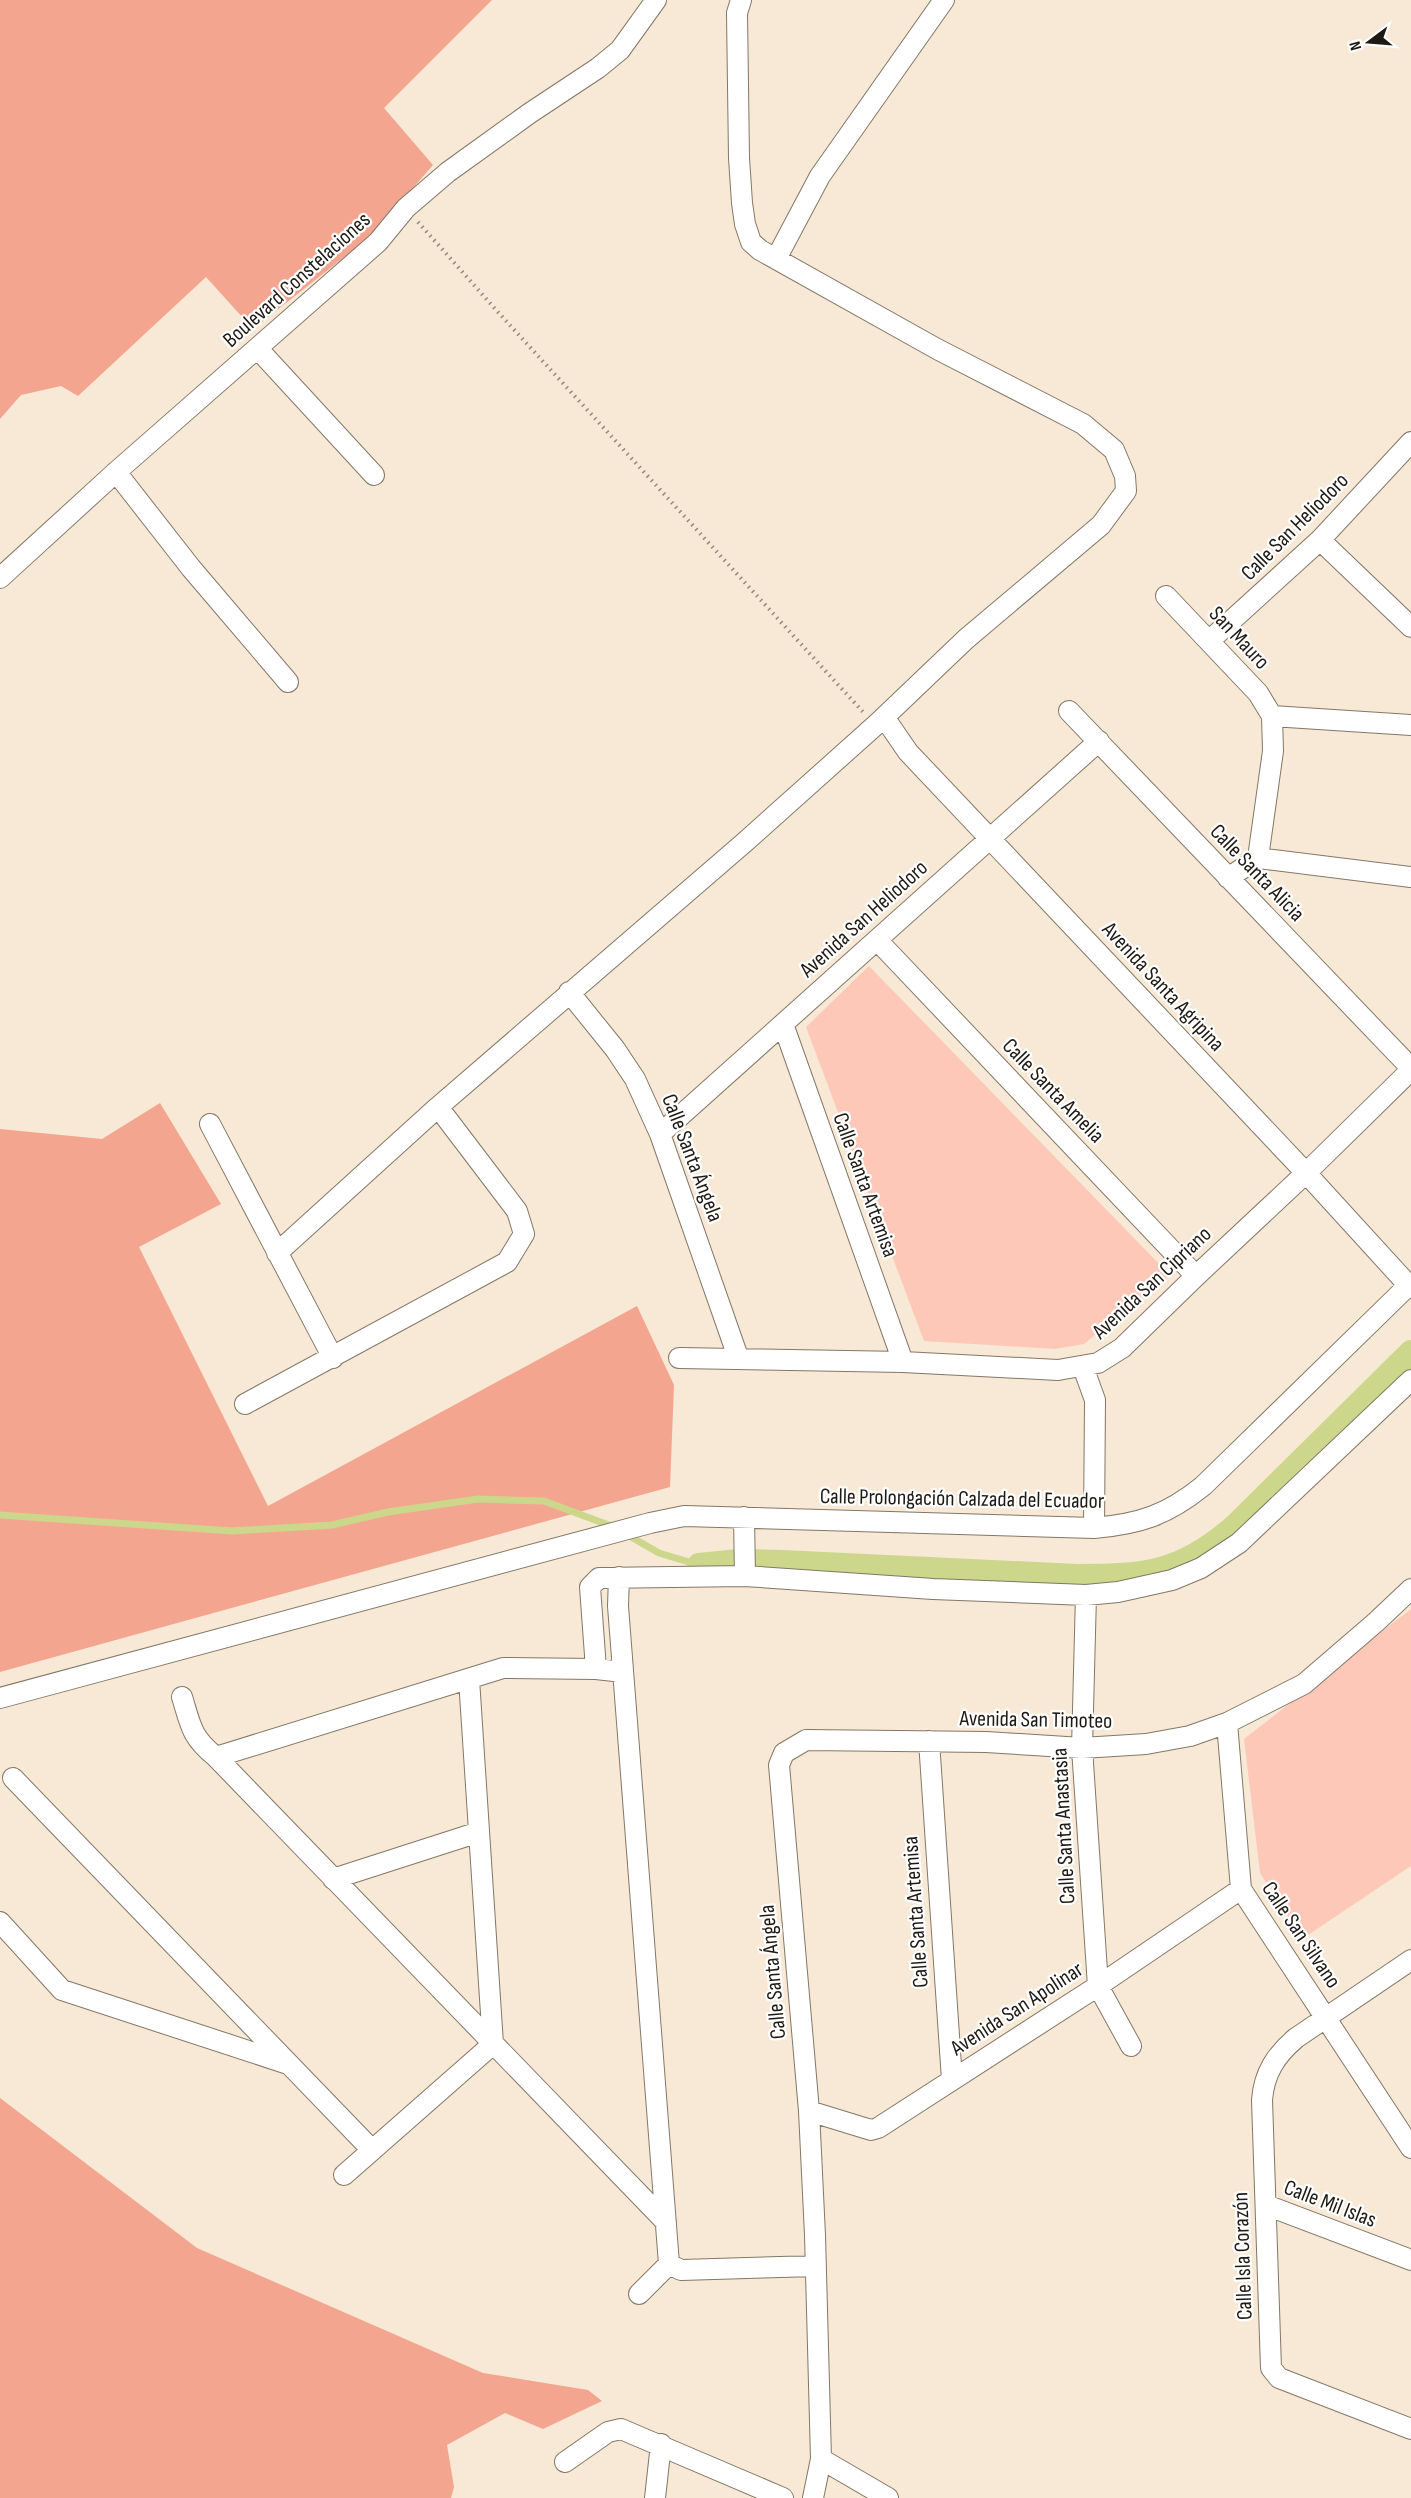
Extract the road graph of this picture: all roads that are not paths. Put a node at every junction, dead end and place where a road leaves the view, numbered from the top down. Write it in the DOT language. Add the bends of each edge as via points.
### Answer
graph roads {
  1 [pos="656,0"];
  2 [pos="944,0"];
  3 [pos="740,1"];
  4 [pos="776,259"];
  5 [pos="258,349"];
  6 [pos="1411,442"];
  7 [pos="116,472"];
  8 [pos="374,475"];
  9 [pos="1320,540"];
  10 [pos="0,578"];
  11 [pos="1166,596"];
  12 [pos="1411,627"];
  13 [pos="1209,641"];
  14 [pos="288,682"];
  15 [pos="1069,711"];
  16 [pos="1272,716"];
  17 [pos="881,720"];
  18 [pos="1411,725"];
  19 [pos="1100,741"];
  20 [pos="990,839"];
  21 [pos="1258,858"];
  22 [pos="1411,877"];
  23 [pos="1228,878"];
  24 [pos="876,940"];
  25 [pos="569,992"];
  26 [pos="783,1024"];
  27 [pos="1411,1069"];
  28 [pos="438,1107"];
  29 [pos="210,1124"];
  30 [pos="660,1134"];
  31 [pos="1306,1173"];
  32 [pos="277,1252"];
  33 [pos="1196,1276"];
  34 [pos="1410,1286"];
  35 [pos="738,1357"];
  36 [pos="333,1358"];
  37 [pos="679,1358"];
  38 [pos="903,1362"];
  39 [pos="1083,1367"];
  40 [pos="1411,1380"];
  41 [pos="245,1404"];
  42 [pos="744,1517"];
  43 [pos="1094,1528"];
  44 [pos="745,1576"];
  45 [pos="619,1577"];
  46 [pos="1411,1589"];
  47 [pos="1086,1595"];
  48 [pos="596,1669"];
  49 [pos="623,1672"];
  50 [pos="469,1678"];
  51 [pos="182,1697"];
  52 [pos="0,1698"];
  53 [pos="1227,1723"];
  54 [pos="828,1739"];
  55 [pos="929,1741"];
  56 [pos="1082,1749"];
  57 [pos="216,1757"];
  58 [pos="13,1778"];
  59 [pos="479,1832"];
  60 [pos="333,1879"];
  61 [pos="1241,1889"];
  62 [pos="0,1922"];
  63 [pos="1411,1960"];
  64 [pos="1098,1986"];
  65 [pos="1327,2016"];
  66 [pos="494,2044"];
  67 [pos="1131,2046"];
  68 [pos="289,2064"];
  69 [pos="952,2080"];
  70 [pos="809,2111"];
  71 [pos="1411,2148"];
  72 [pos="372,2150"];
  73 [pos="344,2175"];
  74 [pos="1266,2205"];
  75 [pos="666,2222"];
  76 [pos="1411,2260"];
  77 [pos="669,2264"];
  78 [pos="816,2266"];
  79 [pos="639,2295"];
  80 [pos="1411,2429"];
  81 [pos="661,2444"];
  82 [pos="821,2459"];
  83 [pos="565,2463"];
  84 [pos="655,2498"];
  85 [pos="783,2498"];
  86 [pos="813,2498"];
  87 [pos="888,2498"];
  1 -- 5 [label="street, Boulevard Constelaciones" via="620,50 484,145 406,208 378,242"];
  2 -- 4 [label="street" via="820,176"];
  3 -- 4 [label="street" via="737,13 742,203 752,242"];
  4 -- 17 [label="street" via="936,349 1083,424 1114,450 1125,476 1126,491 1101,525 966,639"];
  5 -- 7 [label="street, Boulevard Constelaciones"];
  5 -- 8 [label="street"];
  6 -- 9 [label="street, Calle San Heliodoro"];
  7 -- 10 [label="street, Boulevard Constelaciones"];
  7 -- 14 [label="street"];
  9 -- 12 [label="street"];
  9 -- 13 [label="street, Calle San Heliodoro"];
  11 -- 13 [label="street, San Mauro"];
  13 -- 16 [label="street, San Mauro" via="1258,693"];
  15 -- 19 [label="street, Calle Santa Alicia"];
  16 -- 18 [label="street"];
  16 -- 21 [label="street" via="1273,751"];
  17 -- 20 [label="street, Avenida Santa Agripina"];
  17 -- 25 [label="street" via="746,842"];
  19 -- 20 [label="street, Avenida San Heliodoro"];
  19 -- 23 [label="street, Calle Santa Alicia"];
  20 -- 24 [label="street, Avenida San Heliodoro"];
  20 -- 31 [label="street, Avenida Santa Agripina"];
  21 -- 22 [label="street"];
  21 -- 23 [label="street"];
  23 -- 27 [label="street, Calle Santa Alicia"];
  24 -- 26 [label="street, Avenida San Heliodoro"];
  24 -- 33 [label="street, Calle Santa Amelia"];
  25 -- 28 [label="street"];
  25 -- 30 [label="street, Calle Santa Ángela" via="635,1079"];
  26 -- 30 [label="street, Avenida San Heliodoro"];
  26 -- 38 [label="street, Calle Santa Artemisa"];
  27 -- 31 [label="street, Avenida San Cipriano"];
  28 -- 32 [label="street"];
  28 -- 36 [label="street" via="517,1211 524,1234 507,1262"];
  29 -- 32 [label="street"];
  30 -- 35 [label="street, Calle Santa Ángela"];
  31 -- 33 [label="street, Avenida San Cipriano"];
  31 -- 34 [label="street, Avenida Santa Agripina"];
  32 -- 36 [label="street"];
  33 -- 39 [label="street, Avenida San Cipriano" via="1122,1348"];
  34 -- 43 [label="street, Calle Prolongación Calzada del Ecuador" via="1181,1503 1137,1522"];
  35 -- 37 [label="street, Avenida San Cipriano"];
  35 -- 38 [label="street, Avenida San Cipriano"];
  36 -- 41 [label="street"];
  38 -- 39 [label="street, Avenida San Cipriano" via="1058,1370"];
  39 -- 43 [label="street" via="1095,1400"];
  40 -- 47 [label="street" via="1239,1544 1201,1568 1172,1580"];
  42 -- 43 [label="street, Calle Prolongación Calzada del Ecuador"];
  42 -- 44 [label="street"];
  42 -- 52 [label="street, Calle Prolongación Calzada del Ecuador" via="684,1516 650,1522"];
  44 -- 45 [label="street"];
  44 -- 47 [label="street"];
  45 -- 48 [label="street" via="598,1578 590,1587"];
  45 -- 49 [label="street"];
  46 -- 53 [label="street, Avenida San Timoteo" via="1304,1684"];
  47 -- 56 [label="street, Calle Santa Anastasia"];
  48 -- 49 [label="street"];
  48 -- 50 [label="street" via="503,1668"];
  49 -- 75 [label="street"];
  50 -- 57 [label="street"];
  50 -- 59 [label="street"];
  51 -- 57 [label="street" via="199,1744"];
  53 -- 56 [label="street, Avenida San Timoteo" via="1157,1742"];
  53 -- 61 [label="street, Calle San Silvano"];
  54 -- 55 [label="street, Avenida San Timoteo"];
  54 -- 70 [label="street, Calle Santa Ángela" via="806,1740 792,1746 779,1765"];
  55 -- 56 [label="street, Avenida San Timoteo"];
  55 -- 69 [label="street, Calle Santa Artemisa"];
  56 -- 64 [label="street, Calle Santa Anastasia"];
  57 -- 60 [label="street"];
  58 -- 68 [label="street"];
  59 -- 60 [label="street"];
  59 -- 66 [label="street"];
  60 -- 66 [label="street"];
  61 -- 64 [label="street, Avenida San Apolinar"];
  61 -- 65 [label="street, Calle San Silvano"];
  62 -- 68 [label="street" via="62,1990"];
  63 -- 65 [label="street, Calle Isla Corazón"];
  64 -- 67 [label="street, Calle Santa Anastasia"];
  64 -- 69 [label="street, Avenida San Apolinar"];
  65 -- 71 [label="street, Calle San Silvano"];
  65 -- 74 [label="street, Calle Isla Corazón" via="1283,2049 1267,2075 1262,2100"];
  66 -- 72 [label="street"];
  66 -- 75 [label="street"];
  68 -- 72 [label="street"];
  69 -- 70 [label="street, Avenida San Apolinar" via="871,2130"];
  70 -- 78 [label="street, Calle Santa Ángela"];
  72 -- 73 [label="street"];
  74 -- 76 [label="street, Calle Mil Islas"];
  74 -- 80 [label="street, Calle Isla Corazón" via="1271,2368 1279,2378"];
  75 -- 77 [label="street"];
  77 -- 78 [label="street" via="681,2270"];
  77 -- 79 [label="street"];
  78 -- 82 [label="street, Calle Santa Ángela"];
  81 -- 83 [label="street" via="621,2429 608,2432"];
  81 -- 84 [label="street"];
  81 -- 85 [label="street"];
  82 -- 86 [label="street, Calle Santa Ángela"];
  82 -- 87 [label="street"];
}
